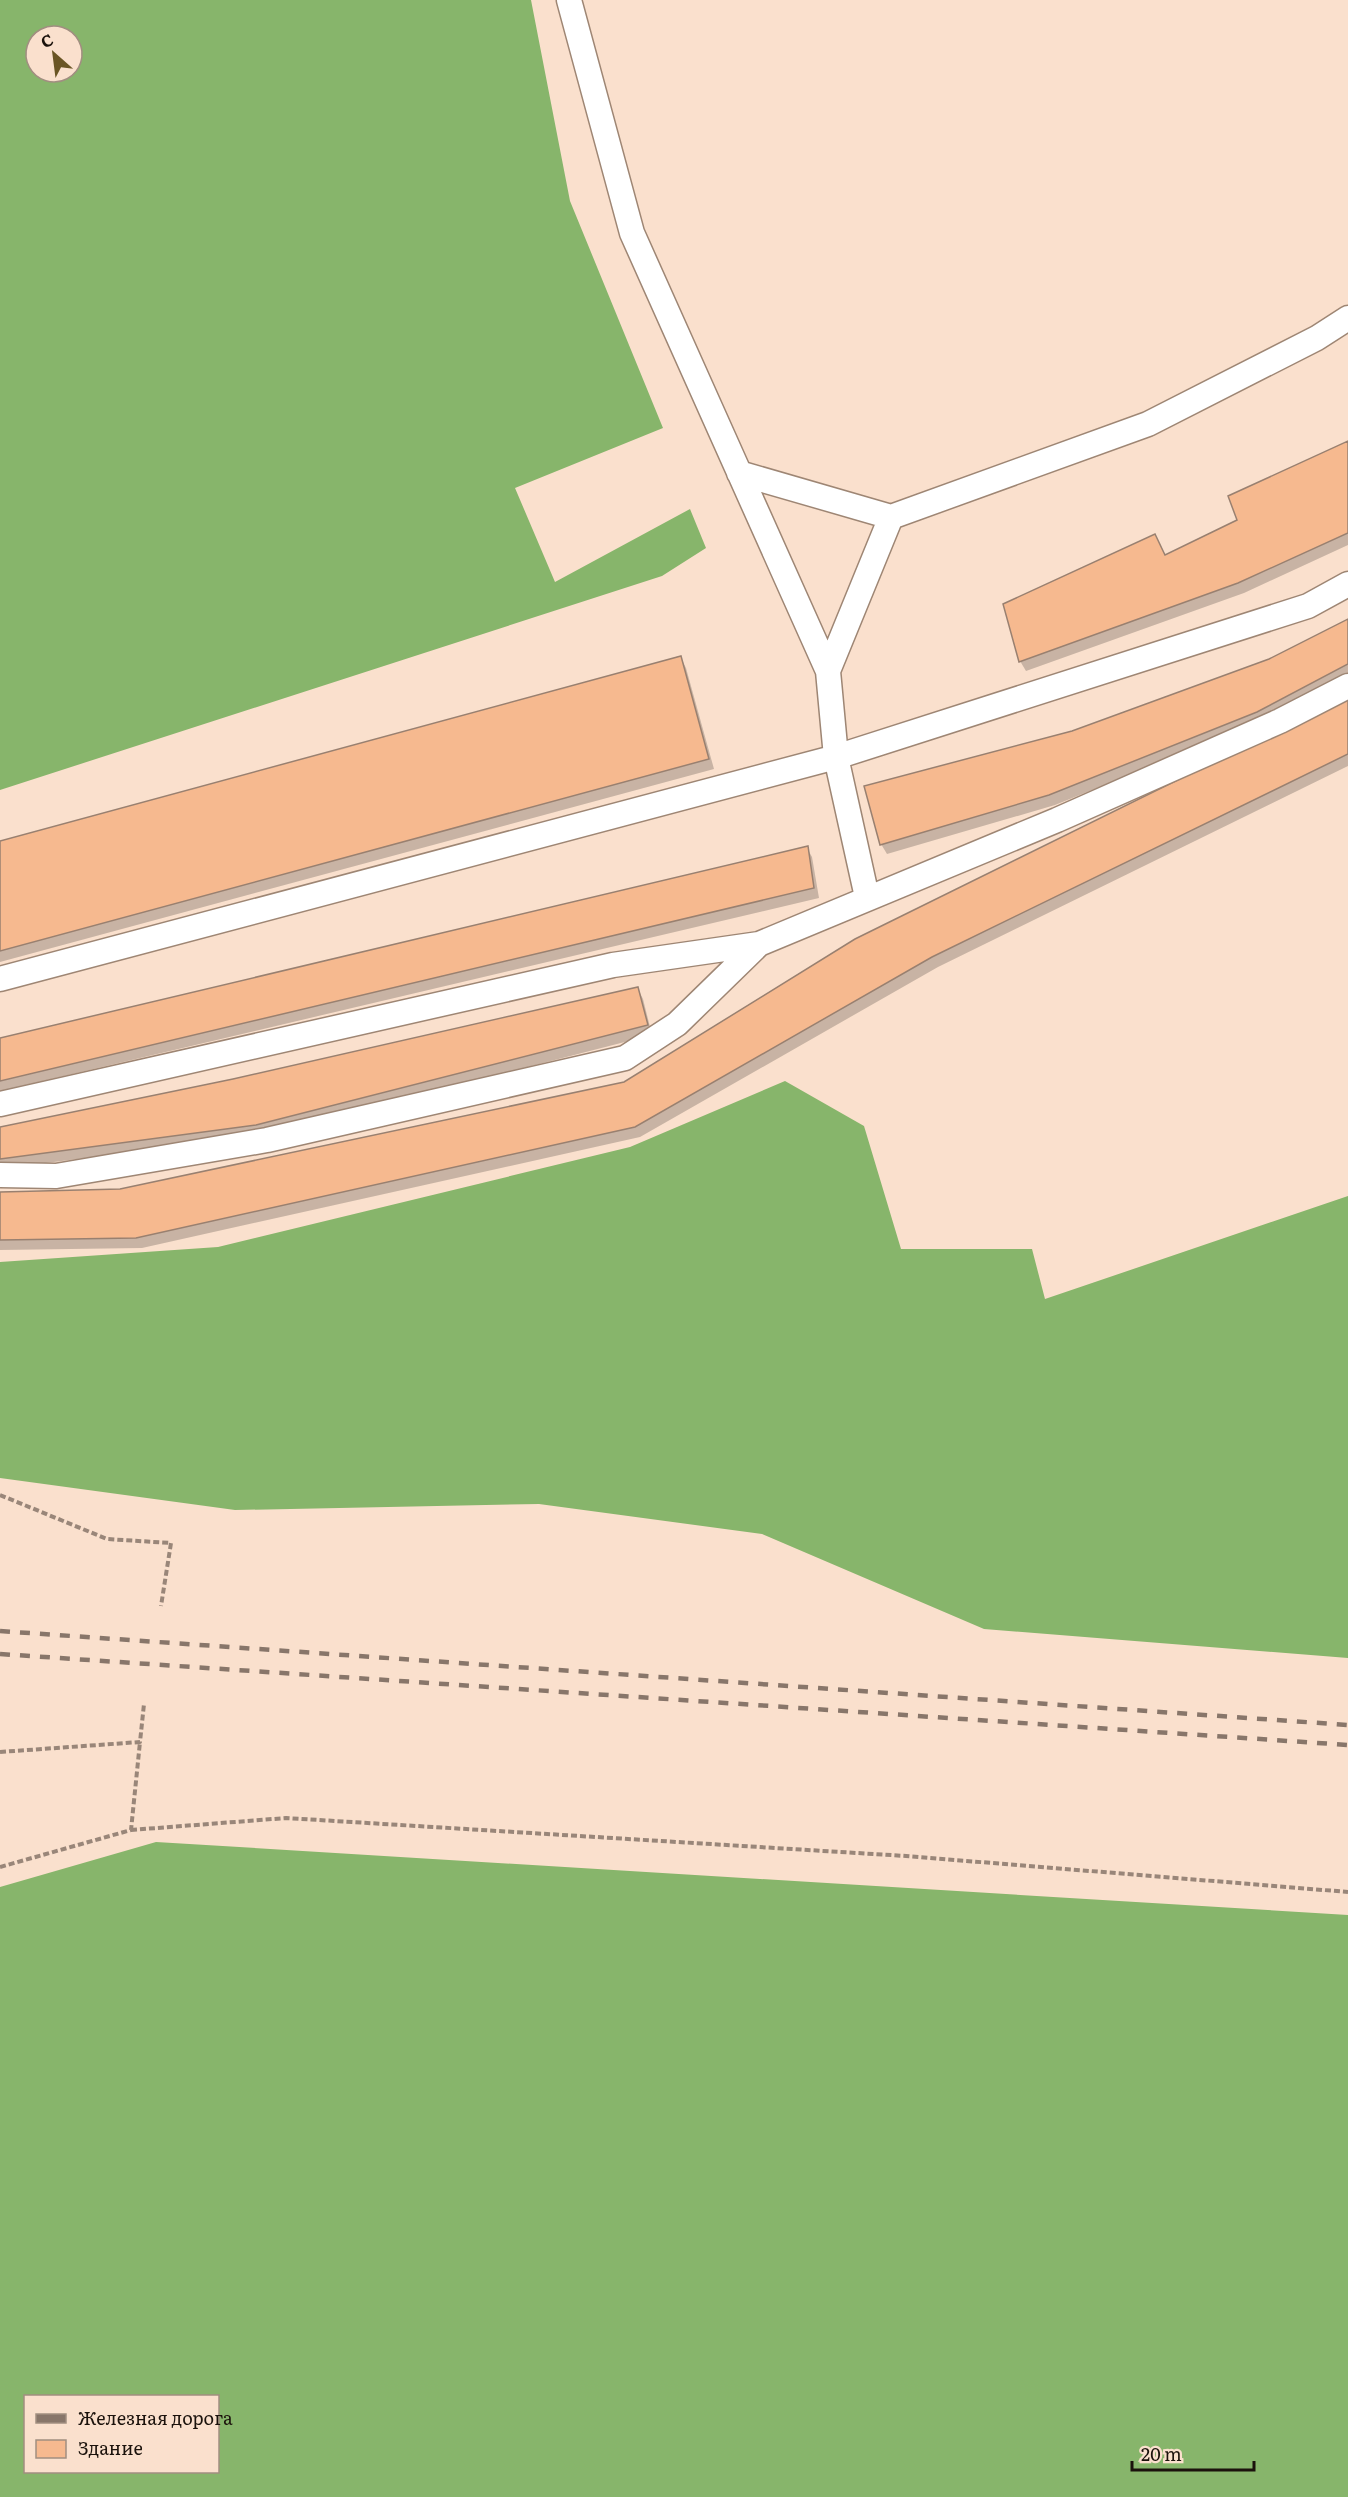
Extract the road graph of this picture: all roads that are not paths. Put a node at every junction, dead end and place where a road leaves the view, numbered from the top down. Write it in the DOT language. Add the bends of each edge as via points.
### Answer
graph roads {
  1 [pos="569,0"];
  2 [pos="1348,318"];
  3 [pos="739,473"];
  4 [pos="891,518"];
  5 [pos="1348,584"];
  6 [pos="828,671"];
  7 [pos="1348,686"];
  8 [pos="836,757"];
  9 [pos="867,897"];
  10 [pos="759,944"];
  11 [pos="0,979"];
  12 [pos="0,1104"];
  13 [pos="0,1175"];
  1 -- 3 [label="lane" via="632,233"];
  2 -- 4 [label="lane" via="1317,338 1148,424"];
  3 -- 4 [label="lane"];
  3 -- 6 [label="lane"];
  4 -- 6 [label="lane"];
  5 -- 8 [label="lane" via="1308,606"];
  6 -- 8 [label="lane"];
  7 -- 9 [label="lane" via="1280,721 1057,820"];
  8 -- 9 [label="lane"];
  8 -- 11 [label="lane"];
  9 -- 10 [label="lane"];
  10 -- 12 [label="lane" via="614,965"];
  10 -- 13 [label="lane" via="677,1024 625,1058 267,1140 56,1176"];
}
